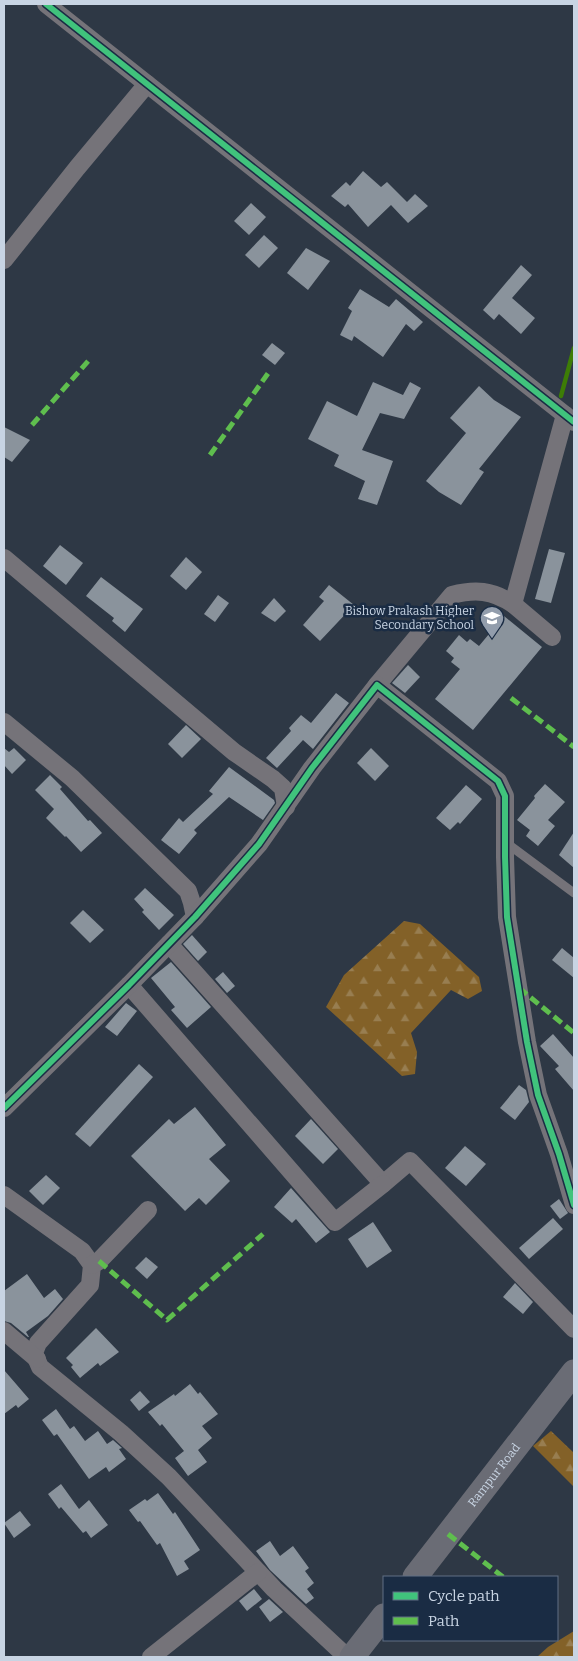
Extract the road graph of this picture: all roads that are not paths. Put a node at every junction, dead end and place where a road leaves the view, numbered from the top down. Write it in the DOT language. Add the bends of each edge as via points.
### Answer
graph roads {
  1 [pos="46,4"];
  2 [pos="147,84"];
  3 [pos="4,260"];
  4 [pos="570,419"];
  5 [pos="4,558"];
  6 [pos="513,604"];
  7 [pos="552,637"];
  8 [pos="378,685"];
  9 [pos="4,722"];
  10 [pos="312,768"];
  11 [pos="268,775"];
  12 [pos="286,807"];
  13 [pos="505,842"];
  14 [pos="574,893"];
  15 [pos="194,917"];
  16 [pos="169,944"];
  17 [pos="129,985"];
  18 [pos="4,1108"];
  19 [pos="383,1184"];
  20 [pos="4,1195"];
  21 [pos="574,1205"];
  22 [pos="148,1210"];
  23 [pos="92,1265"];
  24 [pos="574,1330"];
  25 [pos="4,1331"];
  26 [pos="36,1359"];
  27 [pos="574,1372"];
  28 [pos="258,1572"];
  29 [pos="416,1576"];
  30 [pos="383,1617"];
  31 [pos="151,1657"];
  32 [pos="347,1657"];
  33 [pos="352,1657"];
  1 -- 2 [label="street"];
  2 -- 3 [label="street"];
  2 -- 4 [label="street"];
  4 -- 6 [label="street"];
  5 -- 11 [label="street" via="234,752"];
  6 -- 7 [label="street"];
  6 -- 8 [label="street" via="500,595 469,590 452,595"];
  8 -- 10 [label="street"];
  8 -- 13 [label="street" via="498,780 505,796"];
  9 -- 15 [label="street" via="72,778 188,891"];
  10 -- 11 [label="street" via="289,779"];
  10 -- 12 [label="street"];
  11 -- 12 [label="street" via="283,788"];
  12 -- 15 [label="street" via="259,844"];
  13 -- 14 [label="lane"];
  13 -- 21 [label="street" via="507,917 527,1042 538,1095 560,1154"];
  15 -- 16 [label="street"];
  16 -- 17 [label="street"];
  16 -- 19 [label="street"];
  17 -- 18 [label="street"];
  17 -- 19 [label="street" via="335,1222"];
  19 -- 24 [label="street" via="410,1161"];
  20 -- 23 [label="street" via="82,1251"];
  22 -- 23 [label="street"];
  23 -- 26 [label="street" via="90,1285 38,1343 34,1353"];
  25 -- 26 [label="street"];
  26 -- 28 [label="street" via="40,1367 169,1477"];
  27 -- 29 [label="main road, Rampur Road"];
  28 -- 31 [label="street"];
  28 -- 32 [label="street"];
  30 -- 33 [label="main road"];
}
